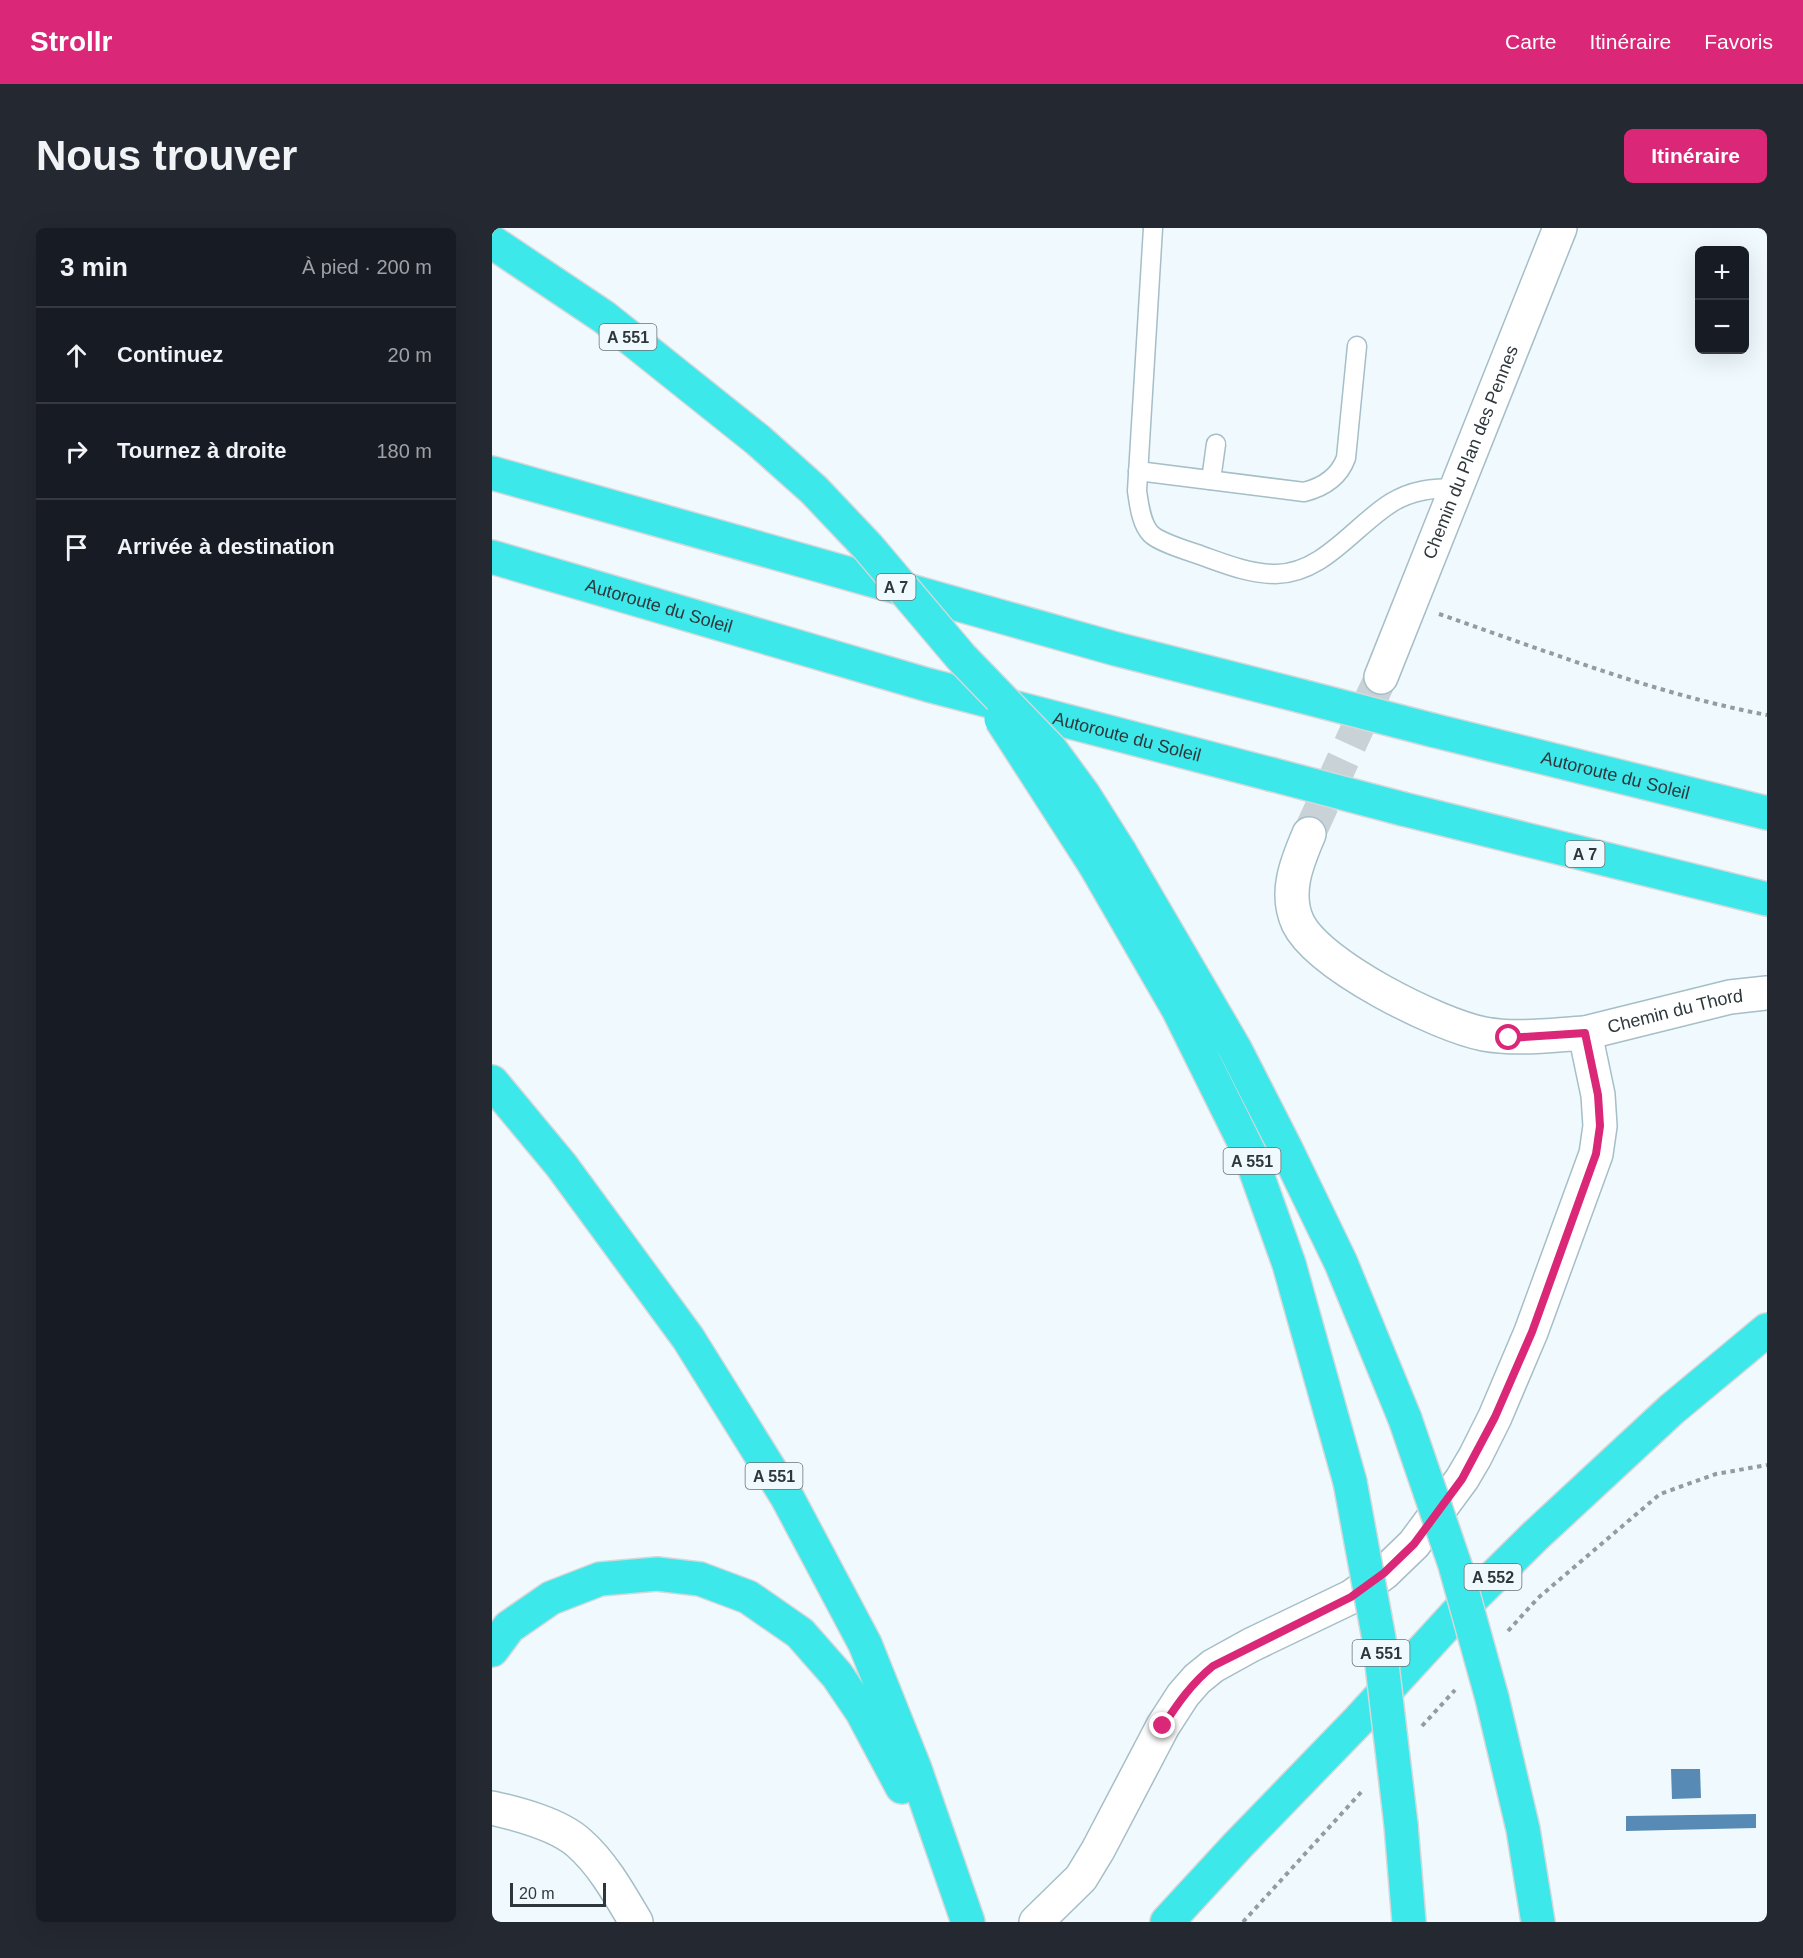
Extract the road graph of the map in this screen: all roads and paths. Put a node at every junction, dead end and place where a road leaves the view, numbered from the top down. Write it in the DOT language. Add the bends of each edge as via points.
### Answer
graph roads {
  1 [pos="1153,228"];
  2 [pos="1560,228"];
  3 [pos="492,242"];
  4 [pos="1358,346"];
  5 [pos="1216,444"];
  6 [pos="1138,471"];
  7 [pos="492,473"];
  8 [pos="1211,480"];
  9 [pos="1457,488"];
  10 [pos="492,557"];
  11 [pos="1410,604"];
  12 [pos="1381,677"];
  13 [pos="1767,716"];
  14 [pos="1767,813"];
  15 [pos="1309,834"];
  16 [pos="1107,858"];
  17 [pos="1767,899"];
  18 [pos="1767,993"];
  19 [pos="1585,1033"];
  20 [pos="492,1082"];
  21 [pos="1767,1330"];
  22 [pos="492,1650"];
  23 [pos="500,1810"];
  24 [pos="1238,1845"];
  25 [pos="965,1912"];
  26 [pos="636,1922"];
  27 [pos="1036,1922"];
  28 [pos="1155,1922"];
  29 [pos="1167,1922"];
  30 [pos="1409,1922"];
  31 [pos="1538,1922"];
  1 -- 6 [label="lane"];
  2 -- 9 [label="street, Chemin du Plan des Pennes"];
  3 -- 16 [label="highway, A 551, bridge" via="604,317 814,490 961,657 1051,750 1084,795"];
  4 -- 8 [label="lane" via="1346,458 1332,479 1304,492"];
  5 -- 8 [label="lane"];
  6 -- 8 [label="lane"];
  6 -- 9 [label="lane" via="1137,491 1151,534 1175,547 1249,572 1278,574 1318,561 1390,503 1410,493 1427,488"];
  7 -- 14 [label="highway, Autoroute du Soleil / A 7, bridge" via="1116,649"];
  9 -- 11 [label="street, Chemin du Plan des Pennes"];
  10 -- 17 [label="highway, Autoroute du Soleil / A 7, bridge" via="928,685 1402,809"];
  11 -- 12 [label="street, Chemin du Plan des Pennes"];
  11 -- 13 [label="path" via="1631,680"];
  15 -- 19 [label="street" via="1292,883 1298,923 1320,949 1345,968 1423,1013 1482,1034 1509,1038"];
  16 -- 30 [label="highway, A 551, bridge" via="1249,1152 1289,1264 1350,1482 1379,1639"];
  16 -- 31 [label="highway, A 551, bridge" via="1229,1039 1341,1263 1405,1419 1455,1565 1492,1698 1522,1825"];
  18 -- 19 [label="street, Chemin du Thord" via="1730,997"];
  19 -- 27 [label="street" via="1598,1095 1600,1126 1596,1154 1532,1332 1495,1417 1462,1479 1414,1544 1384,1573 1351,1597 1251,1645 1197,1679 1163,1726 1081,1878"];
  20 -- 25 [label="highway, A 551" via="561,1165 687,1338 787,1497 865,1644"];
  21 -- 24 [label="highway, A 552" via="1672,1409 1534,1536"];
  22 -- 25 [label="highway, A 551" via="509,1627 551,1598 600,1579 657,1574 700,1579 748,1597 800,1633 862,1712"];
  23 -- 26 [label="street" via="550,1826 579,1843 602,1869"];
  24 -- 28 [label="highway"];
  24 -- 29 [label="highway, A 552"];
}
